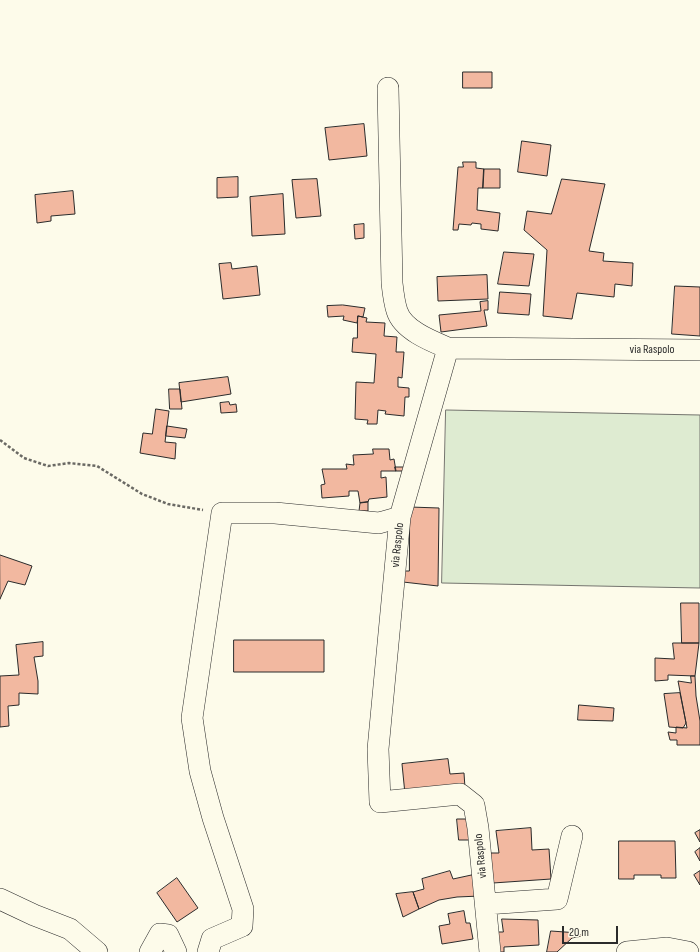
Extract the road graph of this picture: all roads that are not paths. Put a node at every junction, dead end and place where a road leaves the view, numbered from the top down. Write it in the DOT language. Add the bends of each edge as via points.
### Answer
graph roads {
  1 [pos="388,88"];
  2 [pos="448,348"];
  3 [pos="700,350"];
  4 [pos="400,523"];
  5 [pos="572,836"];
  6 [pos="0,899"];
  7 [pos="486,904"];
  8 [pos="97,952"];
  9 [pos="150,952"];
  10 [pos="176,952"];
  11 [pos="208,952"];
  12 [pos="490,952"];
  13 [pos="627,952"];
  14 [pos="688,952"];
  1 -- 2 [label="street" via="392,283 397,312 403,322 425,338"];
  2 -- 3 [label="street, via Raspolo"];
  2 -- 4 [label="street, via Raspolo"];
  4 -- 7 [label="street, via Raspolo" via="378,749 380,802 460,794 474,805"];
  4 -- 11 [label="street" via="275,513 222,513 192,718 200,771 243,909 242,926 212,939"];
  5 -- 7 [label="street" via="557,899"];
  6 -- 8 [label="street" via="70,929"];
  7 -- 12 [label="street, via Raspolo"];
  9 -- 10 [label="street" via="160,934 168,935"];
  13 -- 14 [label="street" via="667,948"];
}
